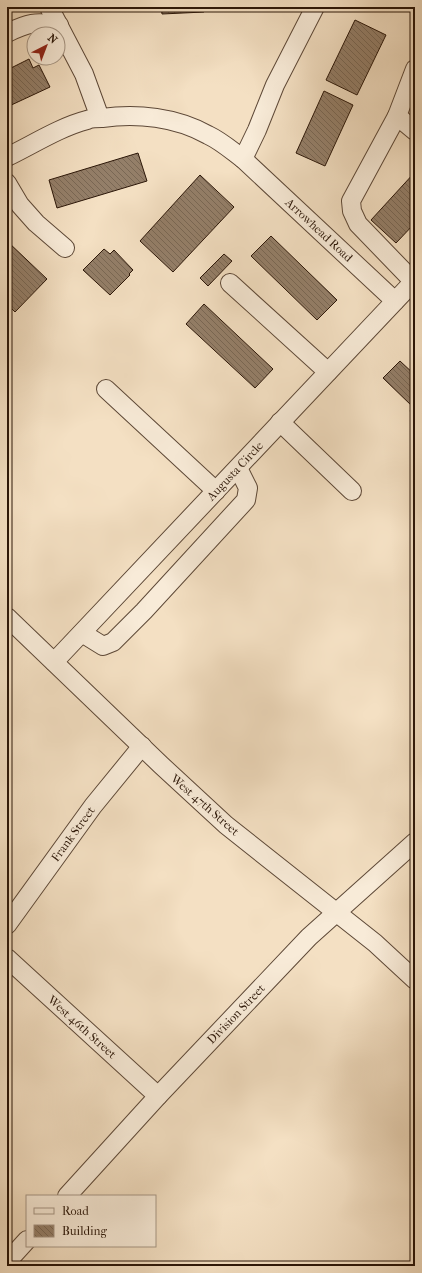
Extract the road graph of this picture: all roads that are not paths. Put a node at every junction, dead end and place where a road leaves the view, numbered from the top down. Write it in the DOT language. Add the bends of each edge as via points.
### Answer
graph roads {
  1 [pos="48,7"];
  2 [pos="315,7"];
  3 [pos="58,25"];
  4 [pos="7,33"];
  5 [pos="415,69"];
  6 [pos="398,116"];
  7 [pos="100,118"];
  8 [pos="415,131"];
  9 [pos="7,157"];
  10 [pos="243,159"];
  11 [pos="7,183"];
  12 [pos="64,248"];
  13 [pos="414,281"];
  14 [pos="230,283"];
  15 [pos="395,301"];
  16 [pos="328,372"];
  17 [pos="106,389"];
  18 [pos="280,422"];
  19 [pos="238,468"];
  20 [pos="216,491"];
  21 [pos="352,491"];
  22 [pos="7,617"];
  23 [pos="82,632"];
  24 [pos="54,662"];
  25 [pos="142,746"];
  26 [pos="415,842"];
  27 [pos="337,912"];
  28 [pos="7,925"];
  29 [pos="7,958"];
  30 [pos="415,980"];
  31 [pos="158,1096"];
  32 [pos="68,1195"];
  33 [pos="26,1241"];
  34 [pos="7,1262"];
  1 -- 3 [label="street"];
  2 -- 10 [label="street" via="275,85"];
  3 -- 4 [label="street" via="31,23"];
  3 -- 7 [label="street" via="84,74"];
  5 -- 6 [label="street"];
  6 -- 8 [label="street"];
  6 -- 13 [label="street" via="351,201 358,224"];
  7 -- 9 [label="street, Arrowhead Road" via="87,120 62,130"];
  7 -- 10 [label="street, Arrowhead Road" via="121,115 154,117 183,124 218,140"];
  10 -- 15 [label="street, Arrowhead Road"];
  11 -- 12 [label="street" via="20,205"];
  13 -- 15 [label="street, Augusta Circle"];
  14 -- 16 [label="street"];
  15 -- 16 [label="street, Augusta Circle"];
  16 -- 18 [label="street, Augusta Circle"];
  17 -- 20 [label="street"];
  18 -- 19 [label="street, Augusta Circle"];
  18 -- 21 [label="street"];
  19 -- 20 [label="street, Augusta Circle"];
  19 -- 23 [label="street" via="248,488 246,500 144,611 113,642 103,646"];
  20 -- 23 [label="street, Augusta Circle"];
  22 -- 24 [label="street, West 47th Street"];
  23 -- 24 [label="street, Augusta Circle"];
  24 -- 25 [label="street, West 47th Street"];
  25 -- 27 [label="street, West 47th Street" via="226,825"];
  25 -- 28 [label="street, Frank Street" via="93,806"];
  26 -- 27 [label="street, Division Street"];
  27 -- 30 [label="street, West 47th Street"];
  27 -- 31 [label="street, Division Street"];
  29 -- 31 [label="street, West 46th Street"];
  31 -- 32 [label="street, Division Street"];
  33 -- 34 [label="street"];
}
